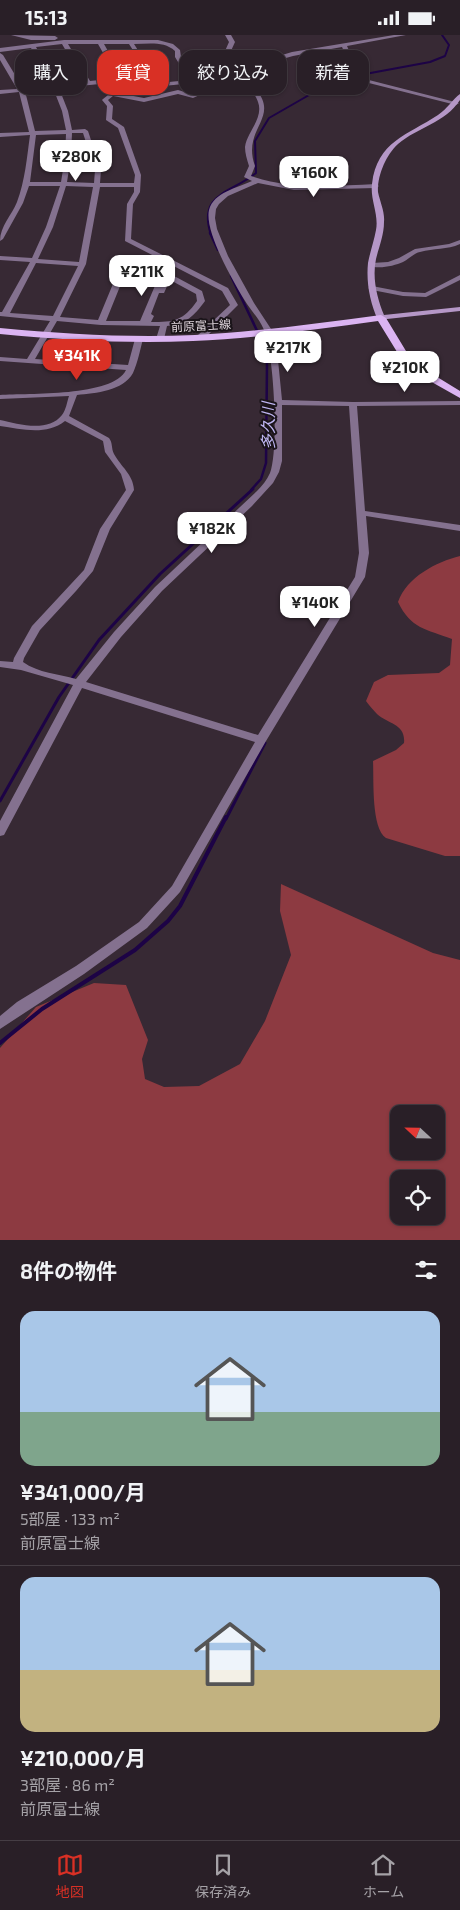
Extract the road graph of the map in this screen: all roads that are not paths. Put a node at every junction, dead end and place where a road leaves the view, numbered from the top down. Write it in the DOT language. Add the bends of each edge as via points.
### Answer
graph roads {
  1 [pos="14,35"];
  2 [pos="87,35"];
  3 [pos="228,35"];
  4 [pos="403,35"];
  5 [pos="62,39"];
  6 [pos="82,42"];
  7 [pos="100,42"];
  8 [pos="131,43"];
  9 [pos="344,45"];
  10 [pos="32,46"];
  11 [pos="0,50"];
  12 [pos="34,50"];
  13 [pos="104,50"];
  14 [pos="136,50"];
  15 [pos="228,50"];
  16 [pos="0,55"];
  17 [pos="287,55"];
  18 [pos="179,59"];
  19 [pos="15,79"];
  20 [pos="97,82"];
  21 [pos="88,83"];
  22 [pos="15,90"];
  23 [pos="0,92"];
  24 [pos="179,92"];
  25 [pos="23,95"];
  26 [pos="58,95"];
  27 [pos="258,95"];
  28 [pos="458,99"];
  29 [pos="69,132"];
  30 [pos="34,134"];
  31 [pos="0,135"];
  32 [pos="252,179"];
  33 [pos="26,184"];
  34 [pos="65,185"];
  35 [pos="96,185"];
  36 [pos="137,185"];
  37 [pos="376,186"];
  38 [pos="0,239"];
  39 [pos="460,242"];
  40 [pos="0,258"];
  41 [pos="36,260"];
  42 [pos="82,264"];
  43 [pos="372,265"];
  44 [pos="460,277"];
  45 [pos="372,289"];
  46 [pos="230,297"];
  47 [pos="247,302"];
  48 [pos="460,309"];
  49 [pos="3,314"];
  50 [pos="55,319"];
  51 [pos="381,319"];
  52 [pos="101,323"];
  53 [pos="164,324"];
  54 [pos="0,331"];
  55 [pos="269,331"];
  56 [pos="45,335"];
  57 [pos="200,338"];
  58 [pos="139,339"];
  59 [pos="160,339"];
  60 [pos="0,359"];
  61 [pos="29,362"];
  62 [pos="131,368"];
  63 [pos="74,393"];
  64 [pos="460,395"];
  65 [pos="0,397"];
  66 [pos="277,402"];
  67 [pos="460,403"];
  68 [pos="353,404"];
  69 [pos="66,417"];
  70 [pos="0,423"];
  71 [pos="361,513"];
  72 [pos="460,528"];
  73 [pos="0,664"];
  74 [pos="21,667"];
  75 [pos="78,683"];
  76 [pos="261,740"];
  77 [pos="0,832"];
  78 [pos="0,1023"];
  1 -- 5 [label="street"];
  2 -- 6 [label="street"];
  3 -- 15 [label="street" via="232,42"];
  4 -- 9 [label="street"];
  5 -- 6 [label="street"];
  5 -- 10 [label="street"];
  5 -- 21 [label="street"];
  6 -- 7 [label="street"];
  7 -- 8 [label="street"];
  7 -- 13 [label="street"];
  8 -- 14 [label="street"];
  8 -- 18 [label="street" via="152,41 171,45 178,51"];
  9 -- 17 [label="street"];
  9 -- 28 [label="street" via="359,79"];
  10 -- 11 [label="street"];
  10 -- 12 [label="street"];
  16 -- 19 [label="street"];
  20 -- 21 [label="street"];
  22 -- 23 [label="street"];
  24 -- 36 [label="street" via="144,101 112,94 105,100 110,106 109,120 121,127 138,175"];
  25 -- 30 [label="street"];
  26 -- 29 [label="street"];
  27 -- 32 [label="street" via="262,118 249,143 248,155"];
  28 -- 37 [label="street" via="442,117 395,143 386,155"];
  29 -- 30 [label="street"];
  29 -- 34 [label="street"];
  29 -- 35 [label="street" via="86,131 98,170"];
  30 -- 31 [label="street"];
  30 -- 33 [label="street"];
  32 -- 37 [label="street" via="290,187"];
  32 -- 47 [label="street" via="221,199 211,217 217,239"];
  33 -- 34 [label="street"];
  33 -- 38 [label="street" via="20,203"];
  34 -- 35 [label="street"];
  34 -- 41 [label="street"];
  35 -- 36 [label="street"];
  35 -- 42 [label="street"];
  36 -- 46 [label="street" via="130,204 127,240 225,290"];
  37 -- 43 [label="street" via="381,220"];
  39 -- 43 [label="street" via="417,250 402,260"];
  40 -- 41 [label="street"];
  41 -- 42 [label="street"];
  41 -- 49 [label="street"];
  42 -- 50 [label="street"];
  43 -- 45 [label="street"];
  44 -- 45 [label="street" via="426,295 403,295"];
  45 -- 51 [label="street"];
  46 -- 47 [label="street"];
  46 -- 57 [label="street" via="234,305"];
  47 -- 55 [label="street"];
  48 -- 51 [label="street"];
  49 -- 50 [label="street"];
  50 -- 52 [label="street"];
  50 -- 56 [label="street"];
  51 -- 55 [label="main road, 前原富士線"];
  51 -- 64 [label="main road" via="405,358"];
  52 -- 52 [label="street" via="124,267 136,268 161,280 143,323"];
  53 -- 53 [label="street" via="178,323 192,314 201,301 199,293 173,279 166,281 146,324"];
  53 -- 59 [label="street"];
  54 -- 56 [label="main road, 前原富士線"];
  55 -- 57 [label="main road, 前原富士線"];
  55 -- 66 [label="street"];
  56 -- 58 [label="main road, 前原富士線"];
  56 -- 61 [label="street"];
  57 -- 59 [label="main road, 前原富士線"];
  58 -- 59 [label="main road, 前原富士線"];
  58 -- 62 [label="street"];
  60 -- 61 [label="street"];
  61 -- 62 [label="street"];
  62 -- 63 [label="street" via="123,381 113,386"];
  63 -- 65 [label="street"];
  63 -- 69 [label="street"];
  66 -- 68 [label="street"];
  66 -- 75 [label="street" via="278,461 275,474 266,487 141,607"];
  67 -- 68 [label="street"];
  68 -- 71 [label="street"];
  69 -- 70 [label="street" via="52,425 37,428"];
  69 -- 74 [label="street" via="105,438 109,451 127,476 130,490 105,529 88,571 36,628 18,658"];
  71 -- 72 [label="street"];
  71 -- 76 [label="street" via="364,553 360,577"];
  73 -- 74 [label="street"];
  74 -- 75 [label="street"];
  75 -- 76 [label="street"];
  75 -- 77 [label="street"];
  76 -- 78 [label="street" via="176,889 143,925"];
}
